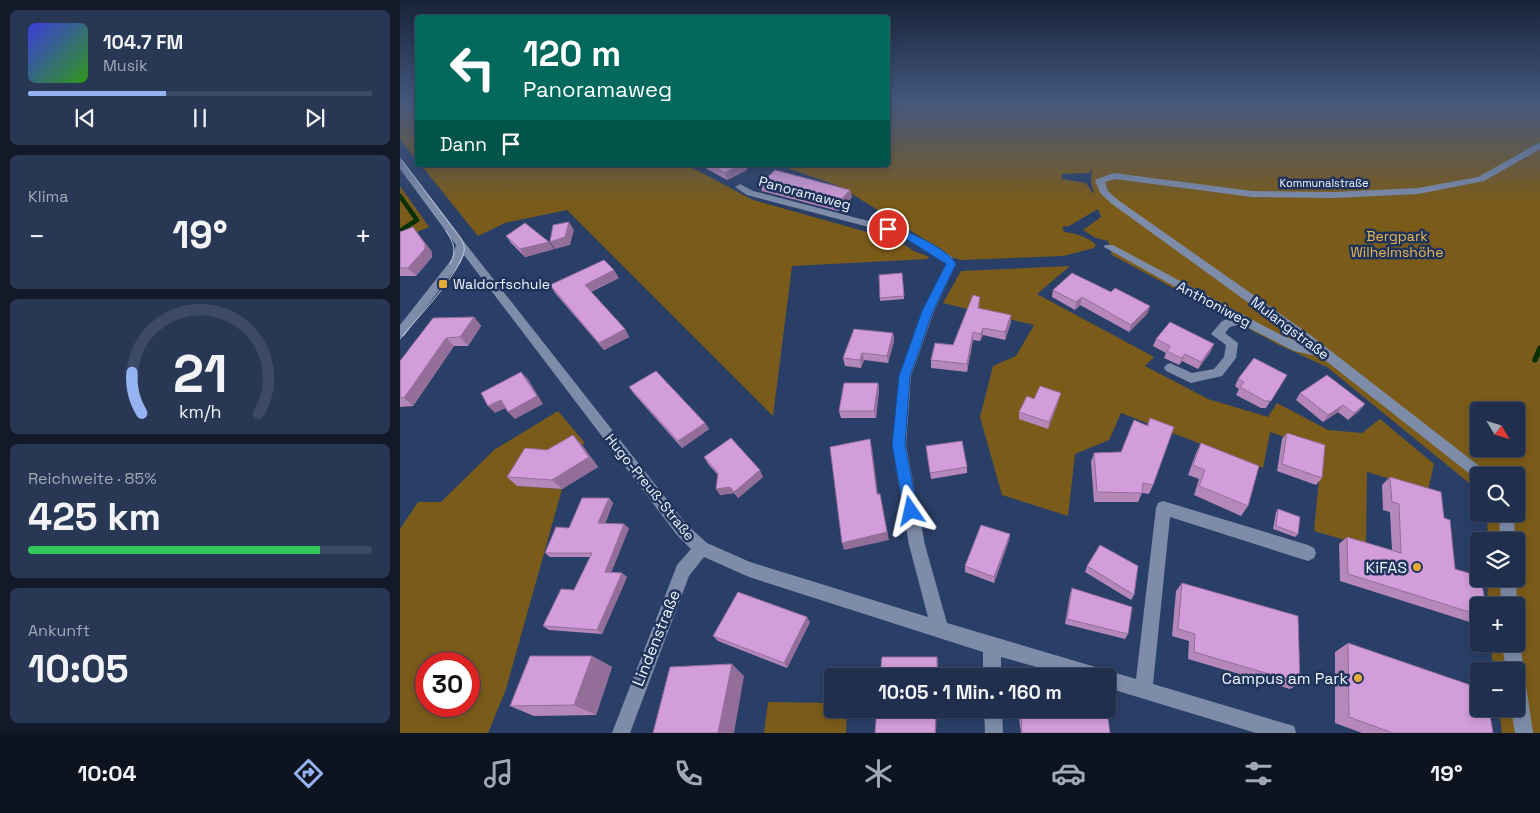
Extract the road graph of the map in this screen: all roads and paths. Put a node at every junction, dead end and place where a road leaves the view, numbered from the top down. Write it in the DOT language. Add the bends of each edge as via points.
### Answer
graph roads {
  1 [pos="1540,145"];
  2 [pos="400,164"];
  3 [pos="1100,181"];
  4 [pos="740,187"];
  5 [pos="461,245"];
  6 [pos="1109,247"];
  7 [pos="1242,319"];
  8 [pos="400,333"];
  9 [pos="1323,352"];
  10 [pos="1170,368"];
  11 [pos="1470,467"];
  12 [pos="702,548"];
  13 [pos="1308,553"];
  14 [pos="940,630"];
  15 [pos="992,646"];
  16 [pos="992,668"];
  17 [pos="1070,668"];
  18 [pos="1116,680"];
  19 [pos="1144,689"];
  20 [pos="1522,717"];
  21 [pos="993,718"];
  22 [pos="621,733"];
  23 [pos="994,733"];
  24 [pos="1288,733"];
  25 [pos="1524,733"];
  1 -- 3 [label="street, Kommunalstraße" via="1481,179 1418,191 1252,194 1114,176"];
  2 -- 5 [label="street, Hugo-Preuß-Straße"];
  3 -- 9 [label="street, Mulangstraße" via="1104,192 1115,202"];
  4 -- 14 [label="street, Panoramaweg" via="750,193 904,233 952,264 928,311 904,376 898,445 918,545"];
  5 -- 8 [label="street" via="458,260"];
  5 -- 12 [label="street, Hugo-Preuß-Straße" via="682,530"];
  6 -- 7 [label="street, Anthoniweg"];
  7 -- 9 [label="street, Anthoniweg" via="1298,348"];
  7 -- 10 [label="street" via="1226,324 1216,334 1232,342 1230,358 1218,374 1191,378"];
  9 -- 11 [label="street, Mulangstraße"];
  12 -- 14 [label="street, Hugo-Preuß-Straße" via="749,569"];
  12 -- 22 [label="street, Lindenstraße" via="683,571"];
  13 -- 19 [label="street" via="1163,508"];
  14 -- 15 [label="street, Hugo-Preuß-Straße"];
  15 -- 16 [label="street"];
  15 -- 17 [label="street, Hugo-Preuß-Straße"];
  18 -- 19 [label="street"];
  19 -- 24 [label="street"];
  20 -- 25 [label="street"];
  21 -- 23 [label="street"];
}
